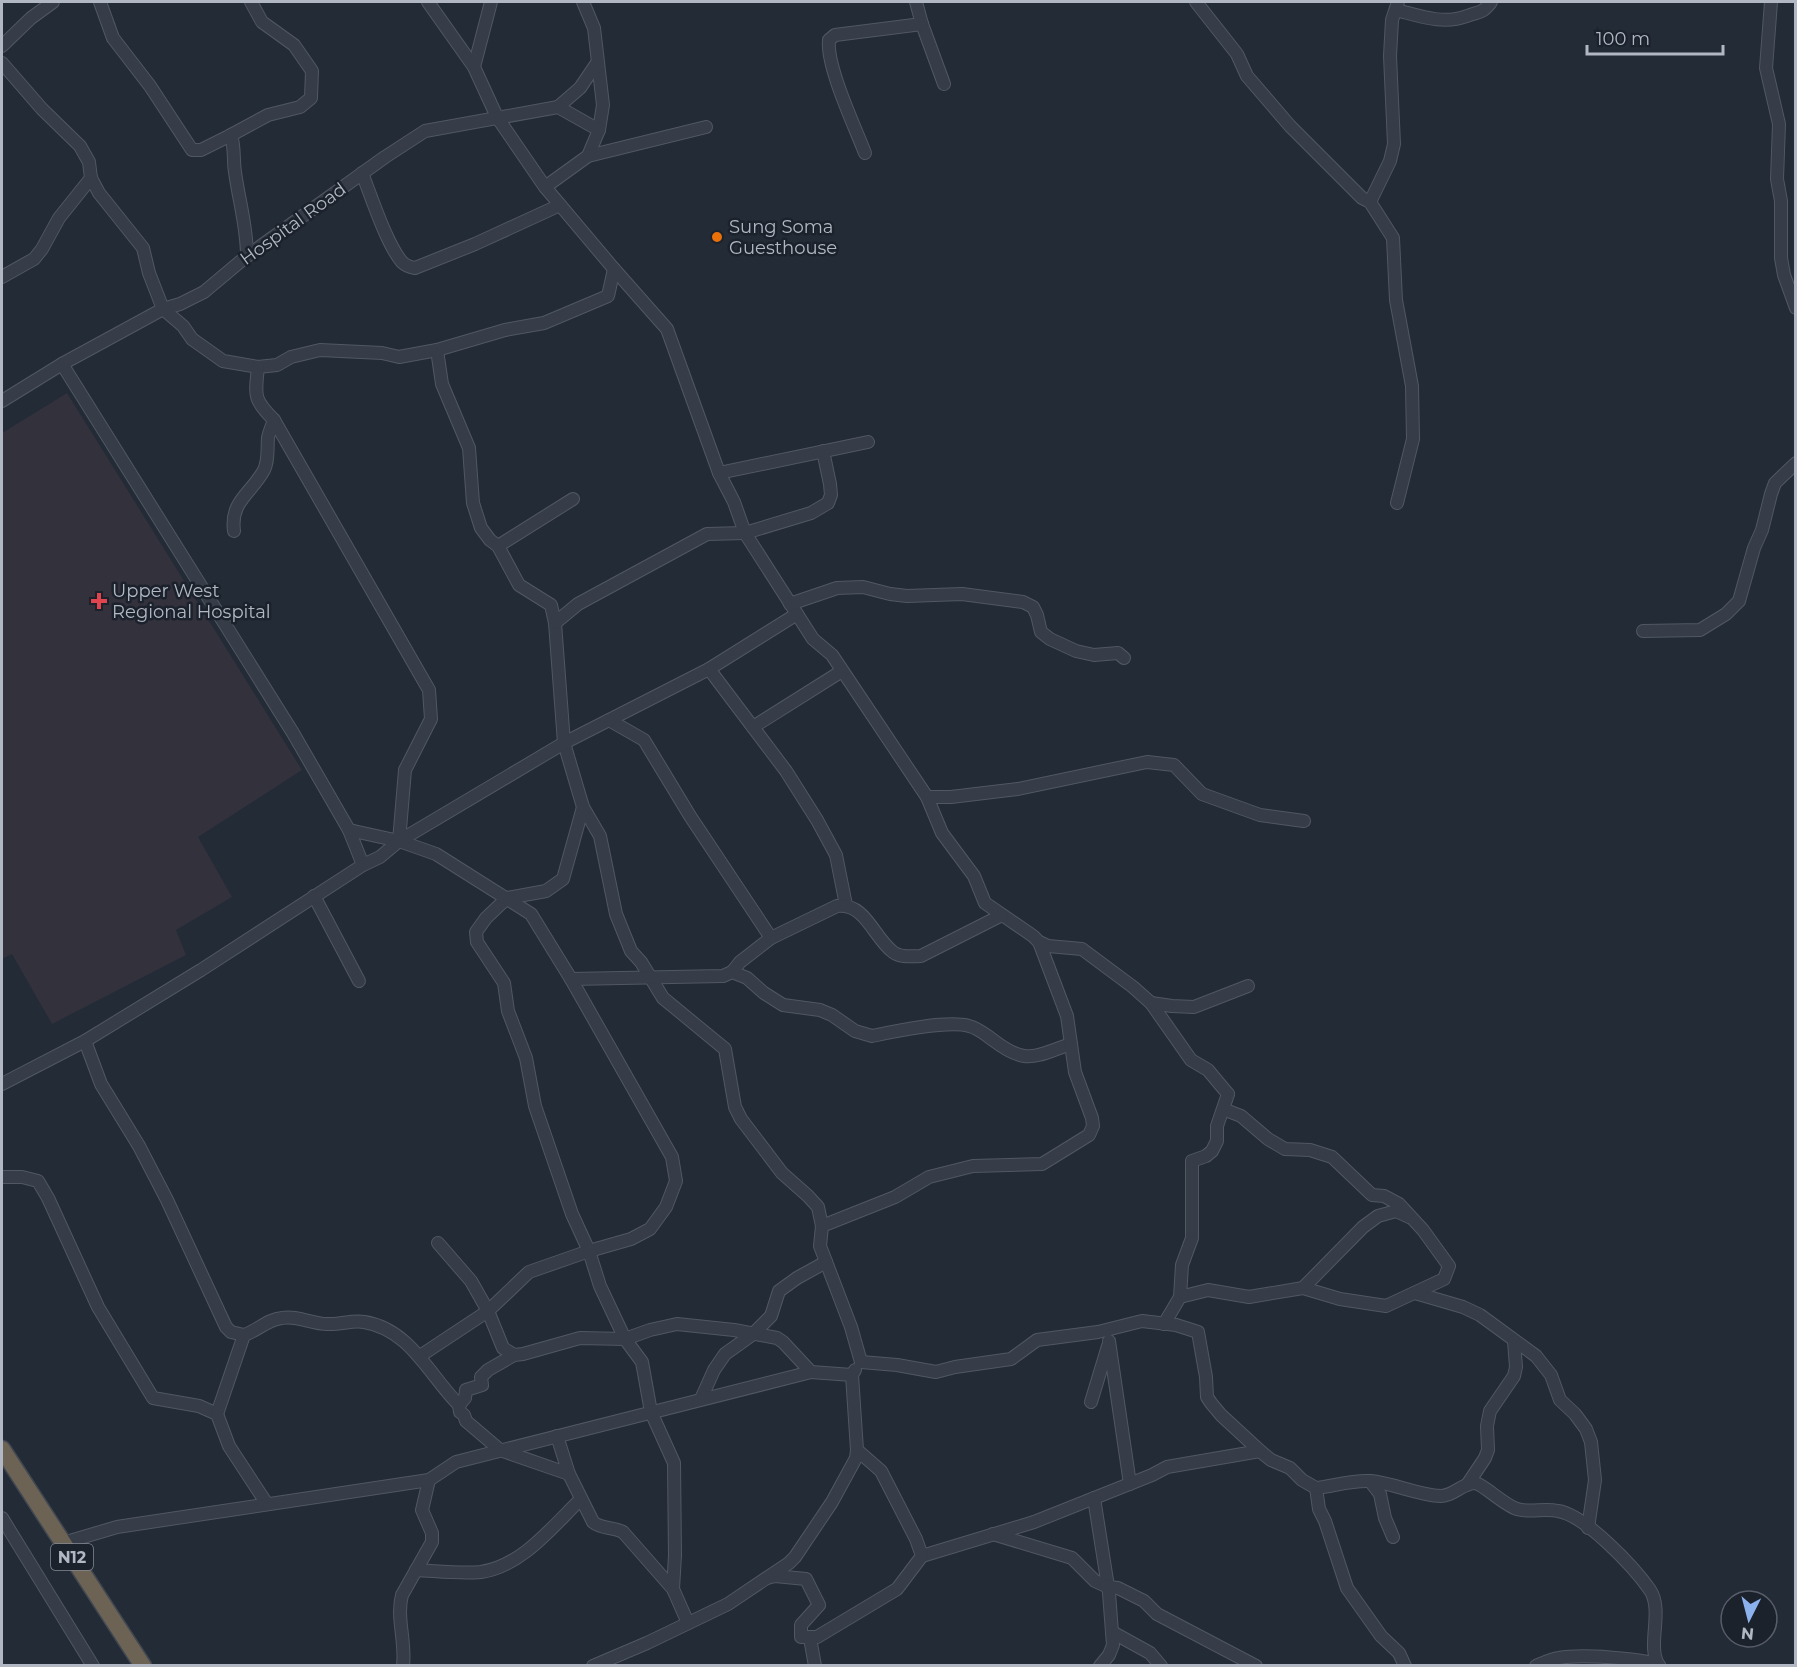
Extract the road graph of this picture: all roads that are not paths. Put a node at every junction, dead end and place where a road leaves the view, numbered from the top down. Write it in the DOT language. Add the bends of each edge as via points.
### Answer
graph roads {
  1 [pos="53,2"];
  2 [pos="100,2"];
  3 [pos="251,2"];
  4 [pos="428,2"];
  5 [pos="490,2"];
  6 [pos="583,2"];
  7 [pos="916,2"];
  8 [pos="1196,2"];
  9 [pos="1491,2"];
  10 [pos="1771,2"];
  11 [pos="1397,6"];
  12 [pos="922,24"];
  13 [pos="2,46"];
  14 [pos="2,63"];
  15 [pos="597,63"];
  16 [pos="474,67"];
  17 [pos="944,84"];
  18 [pos="558,107"];
  19 [pos="497,117"];
  20 [pos="706,127"];
  21 [pos="599,130"];
  22 [pos="231,135"];
  23 [pos="865,153"];
  24 [pos="588,156"];
  25 [pos="362,173"];
  26 [pos="91,178"];
  27 [pos="545,187"];
  28 [pos="1370,202"];
  29 [pos="560,204"];
  30 [pos="247,256"];
  31 [pos="614,269"];
  32 [pos="2,277"];
  33 [pos="1796,308"];
  34 [pos="163,309"];
  35 [pos="436,350"];
  36 [pos="62,364"];
  37 [pos="258,368"];
  38 [pos="2,401"];
  39 [pos="273,420"];
  40 [pos="868,442"];
  41 [pos="823,451"];
  42 [pos="1796,463"];
  43 [pos="719,473"];
  44 [pos="573,499"];
  45 [pos="1397,503"];
  46 [pos="234,531"];
  47 [pos="745,533"];
  48 [pos="498,546"];
  49 [pos="793,609"];
  50 [pos="555,623"];
  51 [pos="1642,631"];
  52 [pos="1124,658"];
  53 [pos="709,669"];
  54 [pos="842,671"];
  55 [pos="609,720"];
  56 [pos="753,727"];
  57 [pos="564,743"];
  58 [pos="927,797"];
  59 [pos="583,807"];
  60 [pos="1304,822"];
  61 [pos="349,830"];
  62 [pos="399,841"];
  63 [pos="363,865"];
  64 [pos="314,897"];
  65 [pos="507,898"];
  66 [pos="846,905"];
  67 [pos="1002,915"];
  68 [pos="771,938"];
  69 [pos="1040,942"];
  70 [pos="732,972"];
  71 [pos="650,977"];
  72 [pos="571,979"];
  73 [pos="360,981"];
  74 [pos="1248,986"];
  75 [pos="1151,1003"];
  76 [pos="85,1041"];
  77 [pos="1071,1044"];
  78 [pos="2,1084"];
  79 [pos="1228,1094"];
  80 [pos="2,1177"];
  81 [pos="1412,1218"];
  82 [pos="822,1226"];
  83 [pos="438,1243"];
  84 [pos="589,1251"];
  85 [pos="826,1262"];
  86 [pos="1303,1288"];
  87 [pos="1415,1293"];
  88 [pos="1180,1297"];
  89 [pos="488,1311"];
  90 [pos="1164,1324"];
  91 [pos="1111,1328"];
  92 [pos="753,1334"];
  93 [pos="244,1335"];
  94 [pos="625,1339"];
  95 [pos="1109,1341"];
  96 [pos="1514,1341"];
  97 [pos="514,1355"];
  98 [pos="420,1356"];
  99 [pos="861,1362"];
  100 [pos="811,1372"];
  101 [pos="852,1375"];
  102 [pos="700,1400"];
  103 [pos="1091,1402"];
  104 [pos="459,1404"];
  105 [pos="651,1412"];
  106 [pos="217,1414"];
  107 [pos="557,1436"];
  108 [pos="2,1449"];
  109 [pos="500,1450"];
  110 [pos="857,1450"];
  111 [pos="1260,1451"];
  112 [pos="569,1474"];
  113 [pos="429,1480"];
  114 [pos="1370,1481"];
  115 [pos="1130,1484"];
  116 [pos="1467,1485"];
  117 [pos="1316,1488"];
  118 [pos="1094,1498"];
  119 [pos="580,1500"];
  120 [pos="267,1504"];
  121 [pos="2,1518"];
  122 [pos="1588,1527"];
  123 [pos="993,1534"];
  124 [pos="1393,1537"];
  125 [pos="63,1543"];
  126 [pos="922,1556"];
  127 [pos="416,1570"];
  128 [pos="766,1578"];
  129 [pos="1108,1587"];
  130 [pos="673,1589"];
  131 [pos="688,1623"];
  132 [pos="1112,1632"];
  133 [pos="810,1638"];
  134 [pos="93,1665"];
  135 [pos="143,1665"];
  136 [pos="403,1665"];
  137 [pos="593,1665"];
  138 [pos="815,1665"];
  139 [pos="1101,1665"];
  140 [pos="1161,1665"];
  141 [pos="1256,1665"];
  142 [pos="1405,1665"];
  143 [pos="1536,1665"];
  144 [pos="1659,1665"];
  1 -- 13 [label="street"];
  2 -- 22 [label="street" via="113,38 192,150 201,150"];
  3 -- 22 [label="street" via="262,22 294,45 312,71 311,98 300,107 268,115"];
  4 -- 16 [label="street"];
  5 -- 16 [label="street"];
  6 -- 15 [label="street" via="594,28"];
  7 -- 12 [label="street"];
  8 -- 28 [label="street" via="1237,54 1247,76 1290,126"];
  9 -- 11 [label="street" via="1483,12 1455,21"];
  10 -- 33 [label="street" via="1766,68 1779,124 1781,258"];
  11 -- 28 [label="street" via="1390,56 1394,144"];
  12 -- 17 [label="street"];
  12 -- 23 [label="street" via="835,35 829,40 827,51 833,71"];
  14 -- 26 [label="street" via="80,146 89,162"];
  15 -- 18 [label="street" via="580,88"];
  15 -- 21 [label="street" via="603,105"];
  16 -- 19 [label="street"];
  18 -- 19 [label="street, Hospital Road"];
  18 -- 21 [label="street"];
  19 -- 25 [label="street, Hospital Road" via="425,131"];
  19 -- 27 [label="street"];
  20 -- 24 [label="street"];
  21 -- 24 [label="street"];
  22 -- 30 [label="street"];
  24 -- 27 [label="street"];
  25 -- 29 [label="street" via="391,242 407,267 415,268 475,244"];
  25 -- 30 [label="street, Hospital Road"];
  26 -- 32 [label="street" via="59,218 34,259"];
  26 -- 34 [label="street" via="143,248 148,273"];
  27 -- 29 [label="street"];
  28 -- 45 [label="street" via="1393,238 1396,300 1412,386 1413,439"];
  29 -- 31 [label="street"];
  30 -- 34 [label="street, Hospital Road" via="204,292"];
  31 -- 35 [label="street" via="608,296 544,323"];
  31 -- 43 [label="street" via="667,329"];
  34 -- 36 [label="street, Hospital Road"];
  34 -- 37 [label="street" via="192,339 223,361"];
  35 -- 37 [label="street" via="399,357 320,350"];
  35 -- 48 [label="street" via="442,384 469,448 473,503 481,528"];
  36 -- 38 [label="street, Hospital Road"];
  36 -- 61 [label="street" via="293,733"];
  37 -- 39 [label="street" via="258,404"];
  39 -- 46 [label="street" via="264,470 236,507"];
  39 -- 62 [label="street" via="429,690 430,719 405,770"];
  40 -- 41 [label="street"];
  41 -- 43 [label="street"];
  41 -- 47 [label="street" via="831,495 828,503 811,513"];
  42 -- 51 [label="street" via="1775,483 1739,601 1700,630"];
  43 -- 47 [label="street"];
  44 -- 48 [label="street"];
  47 -- 49 [label="street"];
  47 -- 50 [label="street" via="707,534 578,604"];
  48 -- 50 [label="street" via="519,585 551,605"];
  49 -- 52 [label="street" via="837,588 863,587 907,596 962,594 1023,602 1033,607 1041,632 1050,639 1076,651 1094,655 1118,653"];
  49 -- 53 [label="street"];
  49 -- 54 [label="street"];
  50 -- 57 [label="street"];
  53 -- 55 [label="street"];
  53 -- 56 [label="street"];
  54 -- 56 [label="street"];
  54 -- 58 [label="street"];
  55 -- 57 [label="street"];
  55 -- 68 [label="street" via="644,740"];
  56 -- 66 [label="street" via="786,771 836,855"];
  57 -- 59 [label="street"];
  57 -- 62 [label="street"];
  58 -- 60 [label="street" via="1018,789 1148,762 1174,765 1202,794 1260,814"];
  58 -- 67 [label="street" via="942,834 974,876 985,903"];
  59 -- 65 [label="street" via="563,879 546,891"];
  59 -- 71 [label="street" via="600,836 615,914 632,951"];
  61 -- 62 [label="street"];
  61 -- 63 [label="street"];
  62 -- 63 [label="street"];
  62 -- 65 [label="street" via="436,854"];
  63 -- 64 [label="street"];
  64 -- 73 [label="street"];
  64 -- 76 [label="street"];
  65 -- 72 [label="street" via="531,914"];
  65 -- 84 [label="street" via="476,932 477,942 504,984 508,1011 526,1058 535,1106 572,1214"];
  66 -- 67 [label="street" via="856,909 894,954 908,956 921,956"];
  66 -- 68 [label="street"];
  67 -- 69 [label="street"];
  68 -- 70 [label="street"];
  69 -- 75 [label="street" via="1082,949"];
  69 -- 77 [label="street" via="1066,1016"];
  70 -- 71 [label="street" via="723,976"];
  70 -- 77 [label="street" via="747,978 783,1005 820,1010 864,1035 958,1023 973,1026 1018,1057 1031,1057"];
  71 -- 72 [label="street"];
  71 -- 82 [label="street" via="663,998 725,1049 735,1107 741,1119 782,1173 818,1207"];
  72 -- 84 [label="street" via="672,1157 676,1181 666,1207 650,1229"];
  74 -- 75 [label="street" via="1194,1007"];
  75 -- 79 [label="street" via="1191,1060 1208,1070"];
  76 -- 78 [label="street"];
  76 -- 93 [label="street" via="102,1084 167,1200 226,1327"];
  77 -- 82 [label="street" via="1075,1072 1093,1126 1081,1141 1042,1164 973,1166 929,1177 895,1197"];
  79 -- 81 [label="street" via="1223,1109 1240,1116 1285,1149 1310,1150 1332,1157 1372,1194 1399,1204"];
  79 -- 88 [label="street" via="1217,1126 1217,1142 1206,1156 1192,1161 1192,1238 1182,1265"];
  80 -- 106 [label="street" via="38,1181 98,1307 153,1398 199,1406"];
  81 -- 86 [label="street" via="1396,1211 1378,1216"];
  81 -- 87 [label="street" via="1449,1266 1444,1279"];
  82 -- 85 [label="street" via="820,1246"];
  83 -- 89 [label="street" via="471,1281"];
  84 -- 89 [label="street" via="529,1272"];
  84 -- 94 [label="street" via="600,1286"];
  85 -- 92 [label="street" via="779,1291 771,1316"];
  85 -- 99 [label="street"];
  86 -- 87 [label="street" via="1386,1306"];
  86 -- 88 [label="street" via="1249,1297 1208,1290"];
  87 -- 96 [label="street" via="1480,1315"];
  88 -- 90 [label="street"];
  89 -- 97 [label="street" via="503,1348"];
  89 -- 98 [label="street"];
  90 -- 91 [label="street" via="1142,1321"];
  90 -- 111 [label="street" via="1198,1332 1207,1397"];
  91 -- 95 [label="street"];
  91 -- 99 [label="street" via="1036,1340 1011,1359 936,1372"];
  92 -- 94 [label="street" via="677,1324"];
  92 -- 100 [label="street" via="780,1340"];
  92 -- 102 [label="street" via="720,1361"];
  93 -- 98 [label="street" via="282,1317 327,1324 362,1322 390,1329"];
  93 -- 106 [label="street"];
  94 -- 97 [label="street" via="580,1338"];
  94 -- 105 [label="street" via="642,1362"];
  95 -- 103 [label="street"];
  95 -- 115 [label="street"];
  96 -- 116 [label="street" via="1514,1376 1490,1411 1488,1450"];
  96 -- 122 [label="street" via="1536,1356 1551,1375 1560,1400 1586,1429 1595,1480"];
  97 -- 104 [label="street" via="488,1370 481,1377 482,1385 466,1390"];
  98 -- 104 [label="street"];
  99 -- 101 [label="street"];
  100 -- 101 [label="street"];
  100 -- 102 [label="street"];
  101 -- 110 [label="street"];
  102 -- 105 [label="street"];
  104 -- 109 [label="street" via="466,1421"];
  105 -- 107 [label="street"];
  105 -- 130 [label="street" via="674,1462"];
  106 -- 120 [label="street" via="229,1446"];
  107 -- 109 [label="street"];
  107 -- 112 [label="street"];
  108 -- 125 [label="highway, N12"];
  109 -- 112 [label="street"];
  109 -- 113 [label="street" via="456,1462"];
  110 -- 126 [label="street" via="881,1471"];
  110 -- 128 [label="street" via="832,1502 795,1557"];
  111 -- 115 [label="street" via="1167,1467"];
  111 -- 117 [label="street"];
  112 -- 119 [label="street"];
  113 -- 120 [label="street"];
  113 -- 127 [label="street" via="423,1510 433,1538"];
  114 -- 116 [label="street" via="1440,1496 1451,1495"];
  114 -- 117 [label="street"];
  114 -- 124 [label="street" via="1380,1494"];
  115 -- 118 [label="street"];
  116 -- 122 [label="street" via="1480,1485 1518,1510 1559,1511"];
  117 -- 142 [label="street" via="1318,1509 1326,1521 1347,1588"];
  118 -- 123 [label="street"];
  118 -- 129 [label="street"];
  119 -- 127 [label="street" via="518,1558 480,1572"];
  119 -- 130 [label="street" via="593,1522 623,1532"];
  120 -- 125 [label="street" via="117,1527"];
  121 -- 134 [label="street"];
  122 -- 144 [label="street" via="1627,1561 1654,1597 1655,1656"];
  123 -- 126 [label="street"];
  123 -- 129 [label="street" via="1072,1558 1095,1581"];
  125 -- 135 [label="highway, N12"];
  126 -- 133 [label="street" via="897,1589"];
  127 -- 136 [label="street" via="400,1604"];
  128 -- 131 [label="street" via="728,1604"];
  128 -- 133 [label="street" via="806,1579 819,1605 801,1624 801,1637"];
  129 -- 132 [label="street"];
  129 -- 141 [label="street" via="1144,1601 1157,1614"];
  130 -- 131 [label="street"];
  131 -- 137 [label="street"];
  132 -- 139 [label="street" via="1112,1650"];
  132 -- 140 [label="street" via="1150,1653"];
  133 -- 138 [label="street"];
  143 -- 144 [label="street" via="1559,1658 1608,1657"];
}
